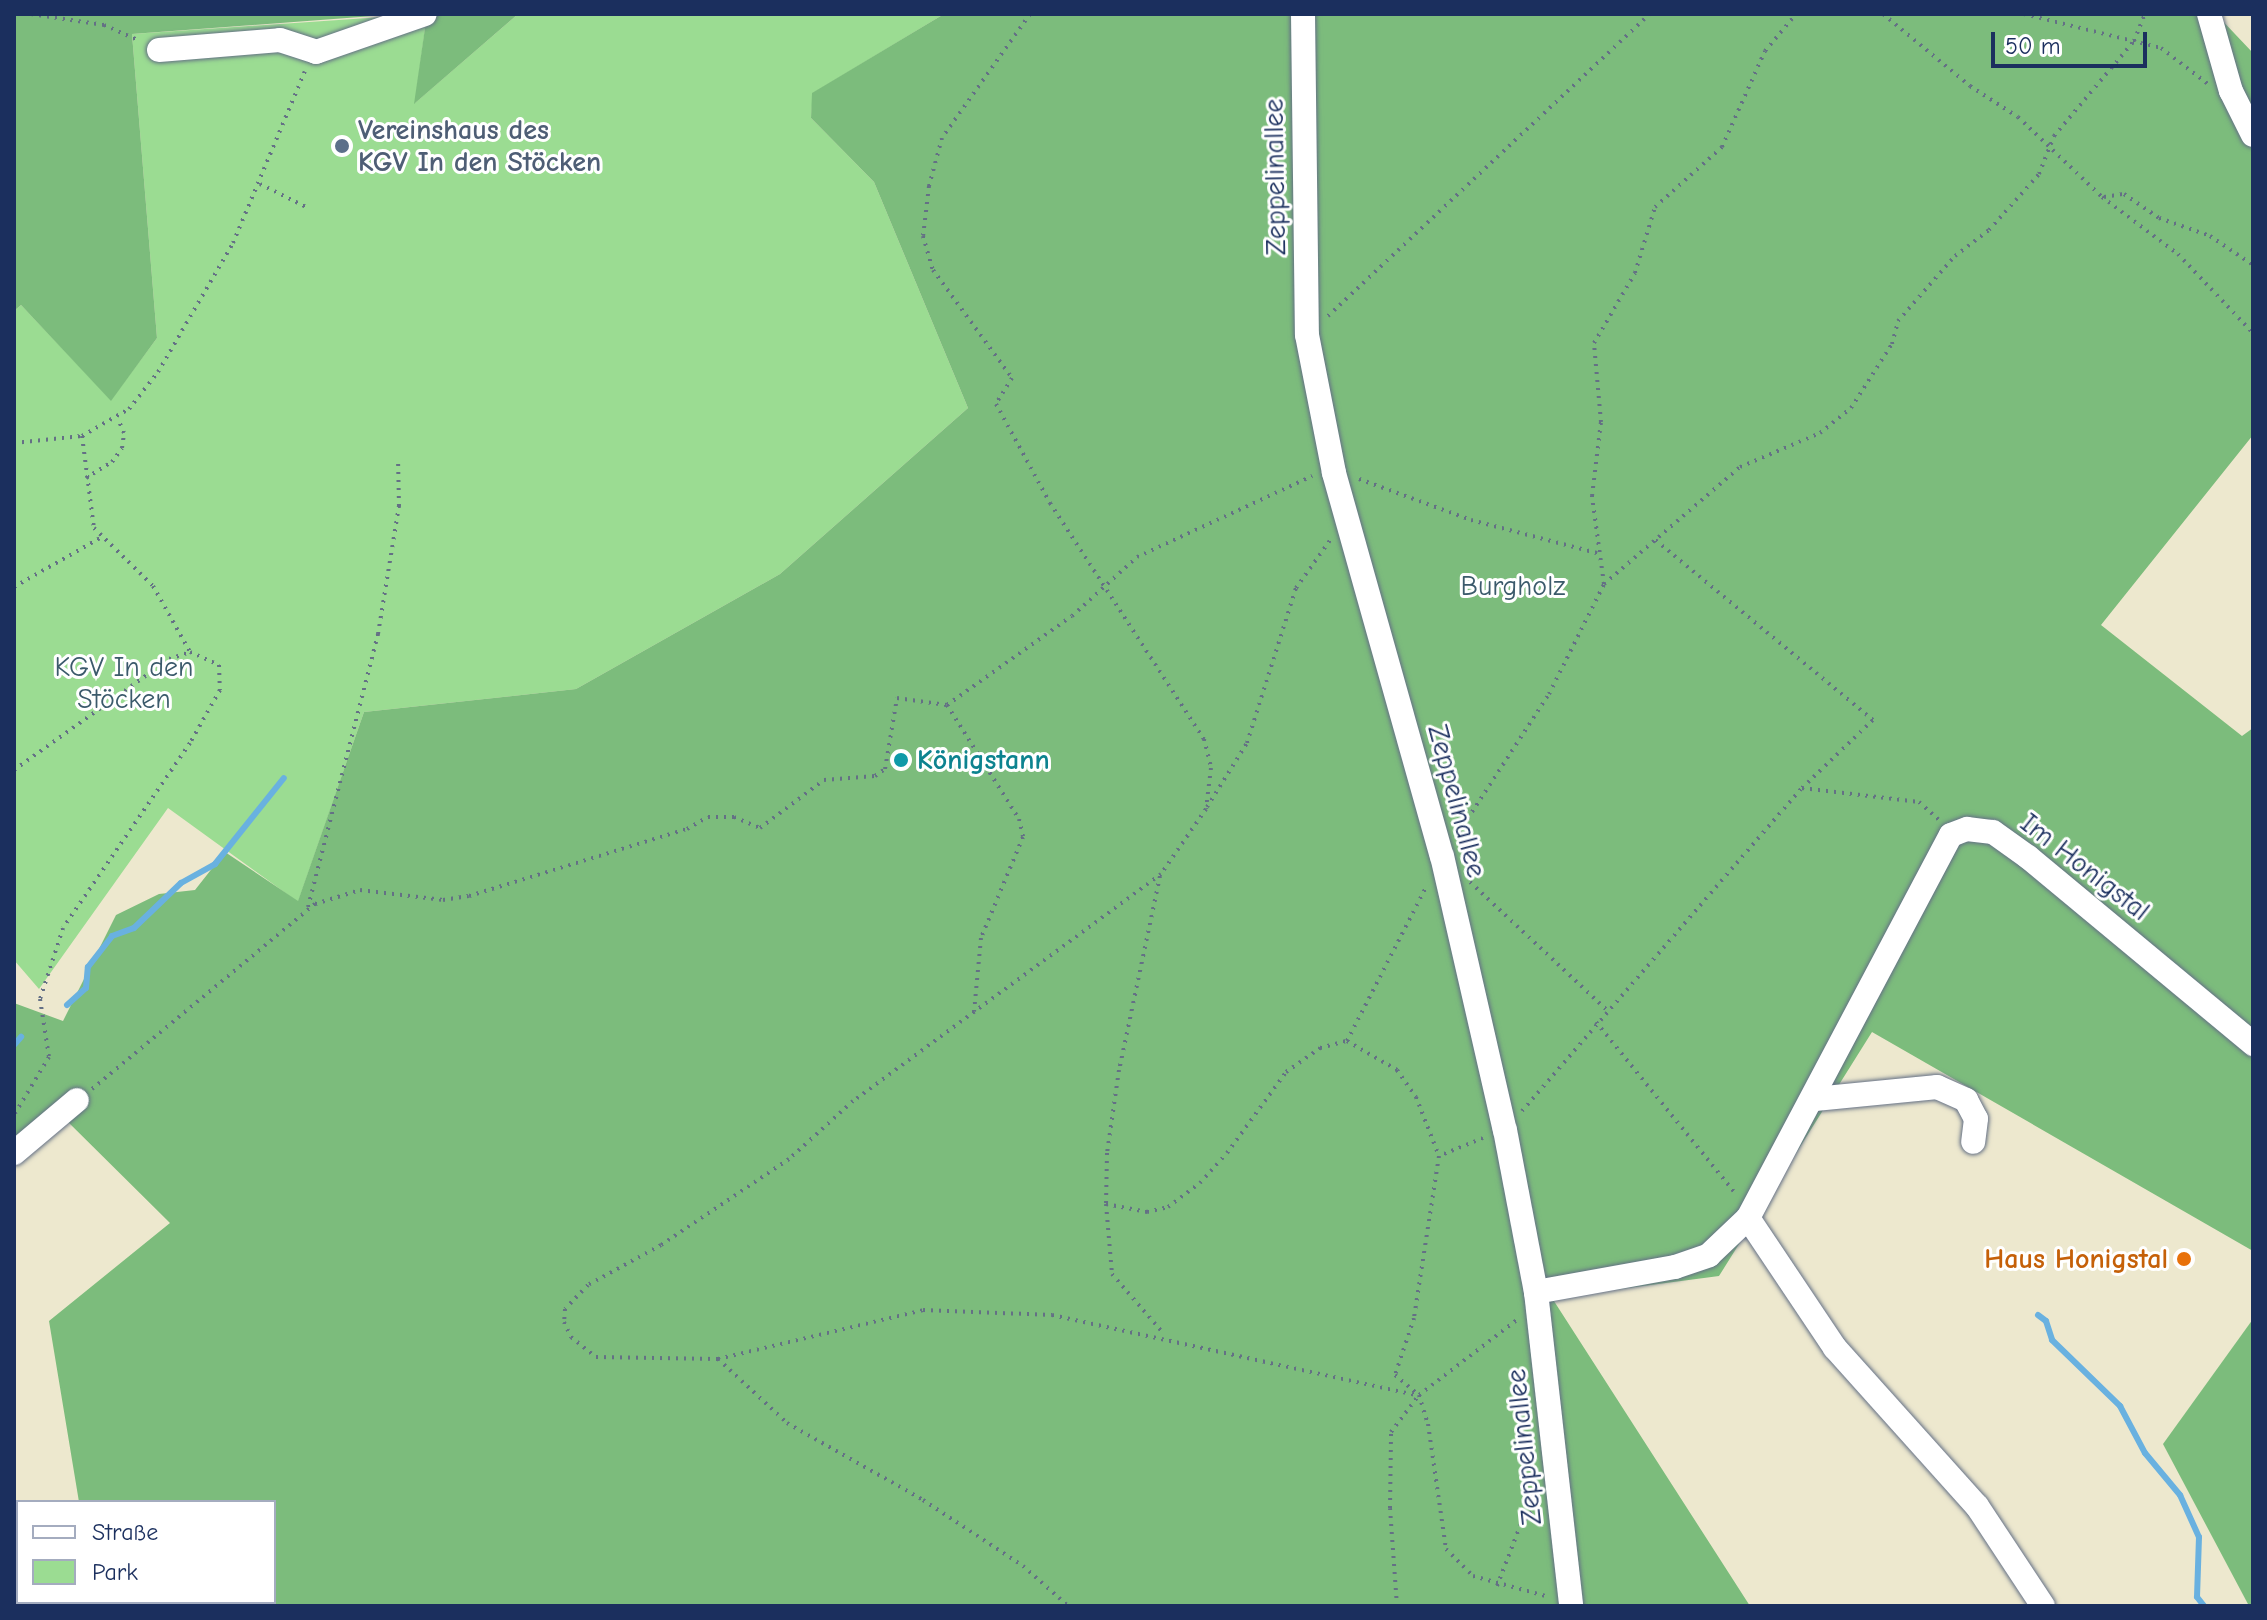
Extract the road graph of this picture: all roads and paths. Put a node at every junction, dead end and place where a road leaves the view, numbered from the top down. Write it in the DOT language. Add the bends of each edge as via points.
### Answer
graph roads {
  1 [pos="31,14"];
  2 [pos="425,14"];
  3 [pos="1030,14"];
  4 [pos="1303,14"];
  5 [pos="1650,14"];
  6 [pos="1796,14"];
  7 [pos="1883,14"];
  8 [pos="2024,14"];
  9 [pos="2145,14"];
  10 [pos="2209,14"];
  11 [pos="2134,41"];
  12 [pos="159,50"];
  13 [pos="316,52"];
  14 [pos="2231,91"];
  15 [pos="2253,135"];
  16 [pos="2050,152"];
  17 [pos="260,184"];
  18 [pos="2102,197"];
  19 [pos="306,207"];
  20 [pos="2253,265"];
  21 [pos="2253,333"];
  22 [pos="1307,335"];
  23 [pos="118,419"];
  24 [pos="82,436"];
  25 [pos="14,443"];
  26 [pos="398,460"];
  27 [pos="1334,473"];
  28 [pos="86,478"];
  29 [pos="1347,519"];
  30 [pos="102,537"];
  31 [pos="1654,539"];
  32 [pos="1601,554"];
  33 [pos="1604,584"];
  34 [pos="1108,585"];
  35 [pos="14,587"];
  36 [pos="190,652"];
  37 [pos="947,705"];
  38 [pos="14,770"];
  39 [pos="1802,788"];
  40 [pos="1206,809"];
  41 [pos="1951,835"];
  42 [pos="1442,856"];
  43 [pos="1161,874"];
  44 [pos="307,910"];
  45 [pos="1607,1010"];
  46 [pos="974,1012"];
  47 [pos="1596,1022"];
  48 [pos="1347,1041"];
  49 [pos="2253,1044"];
  50 [pos="1815,1099"];
  51 [pos="77,1100"];
  52 [pos="14,1115"];
  53 [pos="1505,1130"];
  54 [pos="1973,1142"];
  55 [pos="14,1153"];
  56 [pos="1439,1156"];
  57 [pos="1106,1204"];
  58 [pos="1748,1218"];
  59 [pos="1536,1292"];
  60 [pos="1166,1336"];
  61 [pos="718,1359"];
  62 [pos="1419,1395"];
  63 [pos="1560,1495"];
  64 [pos="1497,1586"];
  65 [pos="1570,1601"];
  66 [pos="1068,1606"];
  67 [pos="1397,1606"];
  68 [pos="2043,1606"];
  1 -- 12 [label="path" via="104,25"];
  2 -- 13 [label="street"];
  3 -- 34 [label="path" via="942,138 923,236 933,270 1012,378 996,404 1050,503"];
  4 -- 22 [label="street, Zeppelinallee"];
  5 -- 22 [label="path"];
  6 -- 32 [label="path" via="1765,51 1722,147 1655,207 1635,273 1594,343 1601,422 1592,496"];
  7 -- 16 [label="path" via="1970,86 2018,117"];
  8 -- 11 [label="path"];
  9 -- 11 [label="path"];
  10 -- 14 [label="street"];
  11 -- 14 [label="path" via="2161,48 2199,82"];
  11 -- 16 [label="path" via="2054,136"];
  12 -- 13 [label="street" via="280,40"];
  13 -- 17 [label="path"];
  14 -- 15 [label="street"];
  16 -- 18 [label="path"];
  16 -- 31 [label="path" via="2039,174 1989,230 1955,256 1898,321 1886,355 1851,408 1820,433 1740,467"];
  17 -- 19 [label="path"];
  17 -- 23 [label="path" via="233,243 158,372"];
  18 -- 20 [label="path" via="2124,194 2159,218 2210,236"];
  18 -- 21 [label="path" via="2178,254"];
  22 -- 27 [label="street, Zeppelinallee"];
  23 -- 24 [label="path"];
  23 -- 28 [label="path" via="124,433 122,448 106,467"];
  24 -- 25 [label="path"];
  24 -- 28 [label="path"];
  26 -- 44 [label="path" via="399,506 378,634"];
  27 -- 29 [label="street, Zeppelinallee"];
  27 -- 32 [label="path" via="1388,486 1485,525"];
  27 -- 34 [label="path" via="1319,473 1280,488 1173,538 1137,557"];
  28 -- 30 [label="path" via="89,517"];
  29 -- 40 [label="path" via="1296,588 1247,743"];
  29 -- 42 [label="street, Zeppelinallee"];
  30 -- 35 [label="path"];
  30 -- 36 [label="path" via="153,586"];
  31 -- 33 [label="path"];
  31 -- 39 [label="path" via="1873,720"];
  32 -- 33 [label="path"];
  33 -- 42 [label="path" via="1549,694"];
  34 -- 37 [label="path"];
  34 -- 40 [label="path" via="1131,631 1204,739 1211,768"];
  36 -- 38 [label="path" via="148,672"];
  36 -- 52 [label="path" via="219,665 220,690 190,743 63,928 40,999 49,1057"];
  37 -- 44 [label="path" via="897,698 885,769 875,776 824,780 760,828 734,817 708,817 687,829 469,896 443,900 360,890"];
  37 -- 46 [label="path" via="1019,819 1023,837 981,938"];
  39 -- 41 [label="path" via="1919,802"];
  39 -- 45 [label="path"];
  40 -- 43 [label="path"];
  41 -- 49 [label="street, Im Honigstal" via="1978,828 1993,832"];
  41 -- 50 [label="street"];
  42 -- 45 [label="path"];
  42 -- 48 [label="path"];
  42 -- 53 [label="street, Zeppelinallee"];
  43 -- 46 [label="path"];
  43 -- 57 [label="path" via="1119,1070"];
  44 -- 51 [label="path" via="230,980"];
  45 -- 47 [label="path"];
  46 -- 61 [label="path" via="853,1101 789,1159 661,1245 588,1285 565,1309 571,1337 596,1357"];
  47 -- 53 [label="path"];
  47 -- 58 [label="path" via="1680,1131 1732,1185"];
  48 -- 56 [label="path" via="1397,1070 1416,1097"];
  48 -- 57 [label="path" via="1320,1048 1286,1072 1218,1163 1168,1207 1147,1212"];
  50 -- 54 [label="street" via="1937,1087 1966,1100 1976,1119"];
  50 -- 58 [label="street"];
  51 -- 55 [label="street"];
  53 -- 56 [label="path"];
  53 -- 59 [label="street, Zeppelinallee"];
  56 -- 62 [label="path" via="1414,1318 1395,1375"];
  57 -- 60 [label="path" via="1112,1274"];
  58 -- 59 [label="street" via="1709,1255 1675,1267"];
  58 -- 68 [label="street" via="1835,1348 1977,1506"];
  59 -- 62 [label="path" via="1510,1326"];
  59 -- 63 [label="street, Zeppelinallee"];
  60 -- 61 [label="path" via="1052,1315 923,1310"];
  60 -- 62 [label="path"];
  61 -- 66 [label="path" via="787,1423 923,1500 1023,1566"];
  62 -- 64 [label="path" via="1435,1455 1446,1549 1473,1576"];
  62 -- 67 [label="path" via="1391,1432"];
  63 -- 64 [label="path" via="1541,1501 1520,1526"];
  63 -- 65 [label="street, Zeppelinallee"];
  64 -- 65 [label="path"];
}
